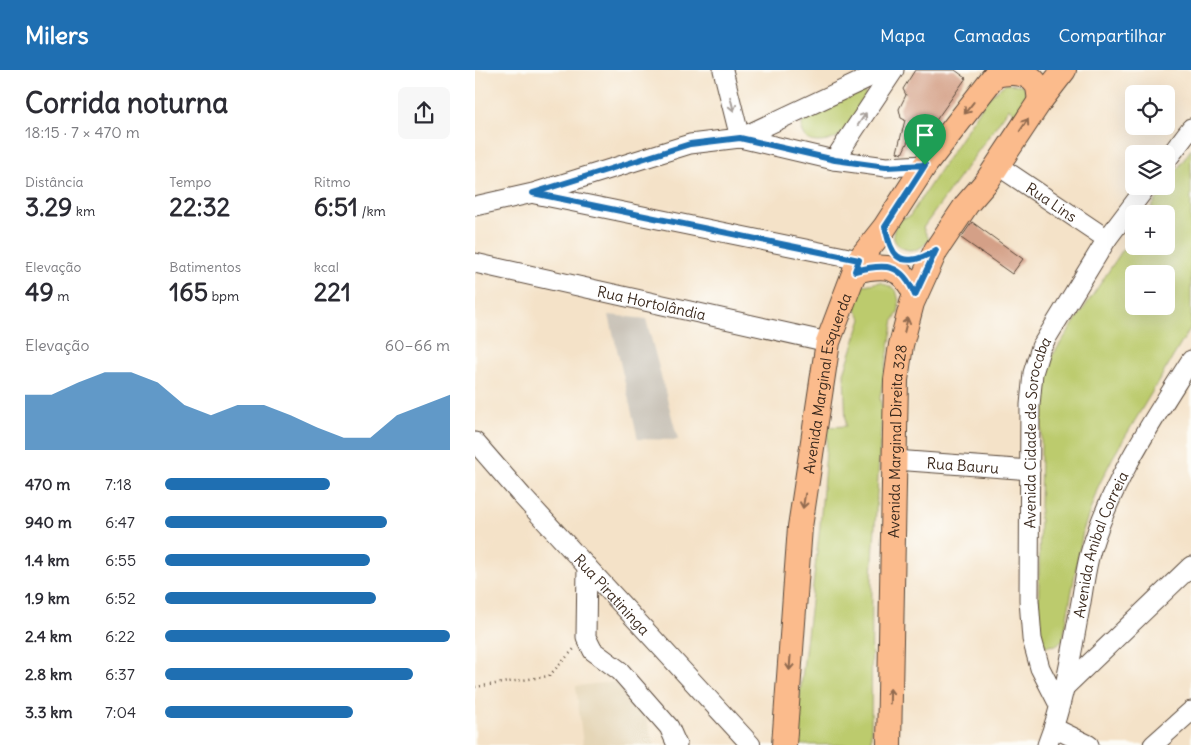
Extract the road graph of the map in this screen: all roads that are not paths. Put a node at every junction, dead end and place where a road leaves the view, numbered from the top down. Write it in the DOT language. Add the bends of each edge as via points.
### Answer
graph roads {
  1 [pos="723,70"];
  2 [pos="885,70"];
  3 [pos="894,70"];
  4 [pos="1064,70"];
  5 [pos="997,72"];
  6 [pos="1040,101"];
  7 [pos="792,114"];
  8 [pos="1191,128"];
  9 [pos="740,138"];
  10 [pos="1175,149"];
  11 [pos="795,151"];
  12 [pos="835,160"];
  13 [pos="925,165"];
  14 [pos="997,165"];
  15 [pos="886,167"];
  16 [pos="908,192"];
  17 [pos="533,193"];
  18 [pos="1140,195"];
  19 [pos="475,206"];
  20 [pos="885,227"];
  21 [pos="1107,239"];
  22 [pos="936,250"];
  23 [pos="475,263"];
  24 [pos="857,266"];
  25 [pos="915,295"];
  26 [pos="828,342"];
  27 [pos="1191,360"];
  28 [pos="475,442"];
  29 [pos="895,460"];
  30 [pos="1030,470"];
  31 [pos="587,566"];
  32 [pos="1191,566"];
  33 [pos="1066,686"];
  34 [pos="1059,705"];
  35 [pos="1191,711"];
  36 [pos="1050,737"];
  37 [pos="677,745"];
  38 [pos="751,745"];
  39 [pos="784,745"];
  40 [pos="889,745"];
  41 [pos="1089,745"];
  42 [pos="1153,745"];
  1 -- 9 [label="street, one-way"];
  2 -- 7 [label="street"];
  12 -- 3 [label="street, one-way"];
  4 -- 6 [label="main road, Avenida Marginal Direita 328"];
  5 -- 6 [label="main road" via="1022,73 1037,85"];
  5 -- 13 [label="main road, Avenida Marginal Esquerda, one-way"];
  14 -- 6 [label="main road, Avenida Marginal Direita 328, one-way"];
  7 -- 9 [label="street"];
  7 -- 11 [label="street" via="789,135"];
  8 -- 10 [label="street"];
  9 -- 11 [label="street"];
  9 -- 17 [label="street" via="690,144"];
  11 -- 12 [label="street"];
  12 -- 15 [label="street"];
  13 -- 15 [label="street"];
  13 -- 16 [label="main road, Avenida Marginal Esquerda"];
  14 -- 21 [label="street, Rua Lins"];
  14 -- 22 [label="main road, Avenida Marginal Direita 328"];
  15 -- 16 [label="street"];
  16 -- 20 [label="main road, Avenida Marginal Esquerda"];
  17 -- 19 [label="street"];
  17 -- 24 [label="street"];
  18 -- 21 [label="street, Avenida Cidade de Sorocaba"];
  20 -- 22 [label="main road" via="897,256 911,261"];
  20 -- 24 [label="main road, Avenida Marginal Esquerda"];
  21 -- 30 [label="street, Avenida Cidade de Sorocaba" via="1041,347 1033,373 1029,405"];
  22 -- 25 [label="main road, Avenida Marginal Direita 328"];
  23 -- 26 [label="street, Rua Hortolândia"];
  24 -- 25 [label="main road" via="888,267 901,272"];
  24 -- 26 [label="main road, Avenida Marginal Esquerda"];
  29 -- 25 [label="main road, Avenida Marginal Direita 328, one-way" via="896,380 901,345"];
  26 -- 39 [label="main road, Avenida Marginal Esquerda, one-way" via="800,528"];
  27 -- 33 [label="street, Avenida Anibal Correia" via="1113,491 1090,551"];
  28 -- 31 [label="street, Rua Piratininga"];
  29 -- 30 [label="street, Rua Bauru"];
  40 -- 29 [label="main road, Avenida Marginal Direita 328, one-way"];
  30 -- 34 [label="street, Avenida Cidade de Sorocaba" via="1029,600 1032,639 1040,668"];
  31 -- 37 [label="street" via="586,636 593,651 620,671 669,727"];
  31 -- 38 [label="street, Rua Piratininga"];
  32 -- 33 [label="street"];
  33 -- 34 [label="street, Avenida Anibal Correia"];
  34 -- 36 [label="street, Avenida Anibal Correia"];
  35 -- 42 [label="street"];
  36 -- 41 [label="street"];
}
